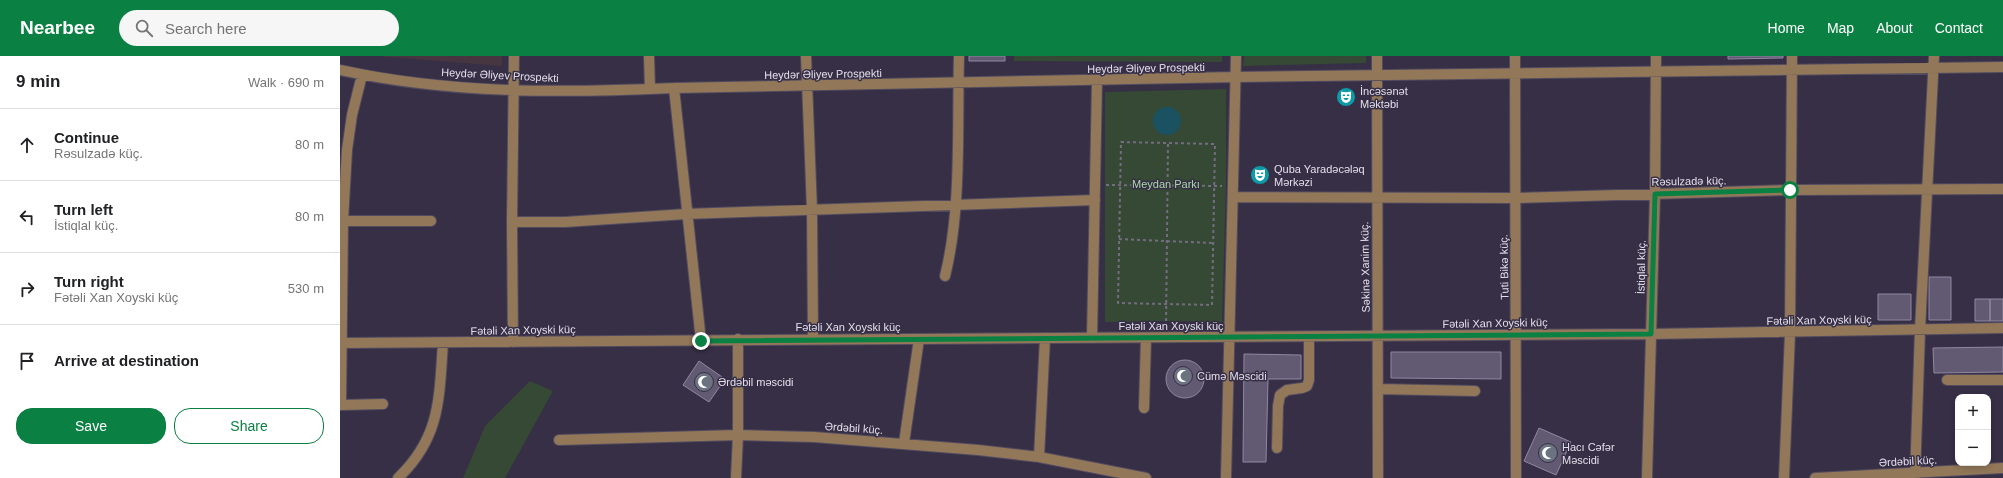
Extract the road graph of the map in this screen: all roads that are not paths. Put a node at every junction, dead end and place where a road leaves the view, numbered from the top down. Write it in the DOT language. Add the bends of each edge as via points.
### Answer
graph roads {
  1 [pos="514,56"];
  2 [pos="649,56"];
  3 [pos="806,56"];
  4 [pos="959,56"];
  5 [pos="1236,56"];
  6 [pos="1377,56"];
  7 [pos="1515,56"];
  8 [pos="1656,56"];
  9 [pos="1792,56"];
  10 [pos="1934,56"];
  11 [pos="1933,67"];
  12 [pos="2003,67"];
  13 [pos="340,70"];
  14 [pos="1792,70"];
  15 [pos="1656,72"];
  16 [pos="1515,74"];
  17 [pos="362,75"];
  18 [pos="1377,76"];
  19 [pos="1236,77"];
  20 [pos="1097,81"];
  21 [pos="958,83"];
  22 [pos="806,86"];
  23 [pos="674,88"];
  24 [pos="650,89"];
  25 [pos="513,90"];
  26 [pos="2003,189"];
  27 [pos="1790,190"];
  28 [pos="1926,191"];
  29 [pos="1655,194"];
  30 [pos="1233,197"];
  31 [pos="1376,198"];
  32 [pos="1515,198"];
  33 [pos="1095,200"];
  34 [pos="956,204"];
  35 [pos="812,210"];
  36 [pos="686,214"];
  37 [pos="341,221"];
  38 [pos="431,221"];
  39 [pos="512,222"];
  40 [pos="945,276"];
  41 [pos="2003,328"];
  42 [pos="1920,330"];
  43 [pos="1790,332"];
  44 [pos="1651,334"];
  45 [pos="1516,335"];
  46 [pos="1378,336"];
  47 [pos="1309,337"];
  48 [pos="1045,338"];
  49 [pos="1092,338"];
  50 [pos="1146,338"];
  51 [pos="1230,338"];
  52 [pos="813,339"];
  53 [pos="738,340"];
  54 [pos="919,340"];
  55 [pos="701,341"];
  56 [pos="513,342"];
  57 [pos="341,343"];
  58 [pos="443,343"];
  59 [pos="1947,380"];
  60 [pos="2003,380"];
  61 [pos="1378,389"];
  62 [pos="1475,391"];
  63 [pos="383,404"];
  64 [pos="341,405"];
  65 [pos="1144,408"];
  66 [pos="738,435"];
  67 [pos="559,440"];
  68 [pos="904,443"];
  69 [pos="1278,448"];
  70 [pos="1038,458"];
  71 [pos="2003,468"];
  72 [pos="1915,475"];
  73 [pos="1866,476"];
  74 [pos="398,478"];
  75 [pos="736,478"];
  76 [pos="1146,478"];
  77 [pos="1226,478"];
  78 [pos="1378,478"];
  79 [pos="1516,478"];
  80 [pos="1647,478"];
  81 [pos="1784,478"];
  82 [pos="1815,478"];
  1 -- 25 [label="street"];
  2 -- 24 [label="street"];
  3 -- 22 [label="street"];
  4 -- 21 [label="street"];
  5 -- 19 [label="street"];
  6 -- 18 [label="street, Səkinə Xanim küç."];
  7 -- 16 [label="street, Tuti Bikə küç."];
  8 -- 15 [label="street, İstiqlal küç."];
  9 -- 14 [label="street"];
  10 -- 11 [label="street"];
  11 -- 12 [label="street, Heydər Əliyev Prospekti"];
  11 -- 14 [label="street, Heydər Əliyev Prospekti"];
  11 -- 28 [label="street"];
  13 -- 17 [label="street, Heydər Əliyev Prospekti"];
  14 -- 15 [label="street, Heydər Əliyev Prospekti"];
  14 -- 27 [label="street"];
  15 -- 16 [label="street, Heydər Əliyev Prospekti"];
  15 -- 29 [label="street, İstiqlal küç."];
  16 -- 18 [label="street, Heydər Əliyev Prospekti"];
  16 -- 32 [label="street, Tuti Bikə küç."];
  17 -- 25 [label="street, Heydər Əliyev Prospekti" via="468,88"];
  17 -- 37 [label="street" via="347,150"];
  18 -- 19 [label="street, Heydər Əliyev Prospekti"];
  18 -- 31 [label="street, Səkinə Xanim küç."];
  19 -- 20 [label="street, Heydər Əliyev Prospekti"];
  19 -- 30 [label="street"];
  20 -- 21 [label="street, Heydər Əliyev Prospekti"];
  20 -- 33 [label="street"];
  21 -- 22 [label="street, Heydər Əliyev Prospekti"];
  21 -- 34 [label="street"];
  22 -- 23 [label="street, Heydər Əliyev Prospekti"];
  22 -- 35 [label="street"];
  23 -- 24 [label="street, Heydər Əliyev Prospekti"];
  23 -- 36 [label="street"];
  24 -- 25 [label="street, Heydər Əliyev Prospekti"];
  25 -- 39 [label="street"];
  26 -- 28 [label="street, Rəsulzadə küç."];
  27 -- 28 [label="street, Rəsulzadə küç."];
  27 -- 29 [label="street, Rəsulzadə küç."];
  27 -- 43 [label="street"];
  28 -- 42 [label="street"];
  29 -- 32 [label="street, Rəsulzadə küç."];
  29 -- 44 [label="street, İstiqlal küç."];
  30 -- 31 [label="street, Rəsulzadə küç."];
  30 -- 51 [label="street"];
  31 -- 32 [label="street, Rəsulzadə küç."];
  31 -- 46 [label="street, Səkinə Xanim küç."];
  32 -- 45 [label="street, Tuti Bikə küç."];
  33 -- 34 [label="street"];
  33 -- 49 [label="street"];
  34 -- 35 [label="street"];
  34 -- 40 [label="street"];
  35 -- 36 [label="street"];
  35 -- 52 [label="street"];
  36 -- 39 [label="street" via="565,222"];
  36 -- 55 [label="street"];
  37 -- 38 [label="street"];
  37 -- 57 [label="street"];
  39 -- 56 [label="street"];
  41 -- 42 [label="street, Fətəli Xan Xoyski küç"];
  42 -- 43 [label="street, Fətəli Xan Xoyski küç"];
  42 -- 72 [label="street"];
  43 -- 44 [label="street, Fətəli Xan Xoyski küç"];
  43 -- 81 [label="street"];
  44 -- 45 [label="street, Fətəli Xan Xoyski küç"];
  44 -- 80 [label="street, İstiqlal küç."];
  45 -- 46 [label="street, Fətəli Xan Xoyski küç"];
  45 -- 79 [label="street, Tuti Bikə küç."];
  46 -- 47 [label="street, Fətəli Xan Xoyski küç"];
  46 -- 61 [label="street, Səkinə Xanim küç."];
  47 -- 51 [label="street, Fətəli Xan Xoyski küç"];
  47 -- 69 [label="street" via="1307,386 1283,392 1278,399"];
  48 -- 49 [label="street, Fətəli Xan Xoyski küç"];
  48 -- 54 [label="street, Fətəli Xan Xoyski küç"];
  48 -- 70 [label="street"];
  49 -- 50 [label="street, Fətəli Xan Xoyski küç"];
  50 -- 51 [label="street, Fətəli Xan Xoyski küç"];
  50 -- 65 [label="street"];
  51 -- 77 [label="street"];
  52 -- 53 [label="street, Fətəli Xan Xoyski küç"];
  52 -- 54 [label="street, Fətəli Xan Xoyski küç"];
  53 -- 55 [label="street, Fətəli Xan Xoyski küç"];
  53 -- 66 [label="street"];
  54 -- 68 [label="street"];
  55 -- 56 [label="street, Fətəli Xan Xoyski küç"];
  56 -- 58 [label="street, Fətəli Xan Xoyski küç"];
  57 -- 58 [label="street, Fətəli Xan Xoyski küç"];
  57 -- 64 [label="street"];
  58 -- 74 [label="street" via="440,394 432,430 408,469"];
  59 -- 60 [label="street"];
  61 -- 62 [label="street"];
  61 -- 78 [label="street, Səkinə Xanim küç."];
  63 -- 64 [label="street"];
  66 -- 67 [label="street, Ərdəbil küç."];
  66 -- 68 [label="street, Ərdəbil küç."];
  66 -- 75 [label="street"];
  68 -- 70 [label="street, Ərdəbil küç."];
  70 -- 76 [label="street, Ərdəbil küç."];
  71 -- 72 [label="street, Ərdəbil küç."];
  72 -- 73 [label="street, Ərdəbil küç."];
  73 -- 82 [label="street, Ərdəbil küç."];
}
